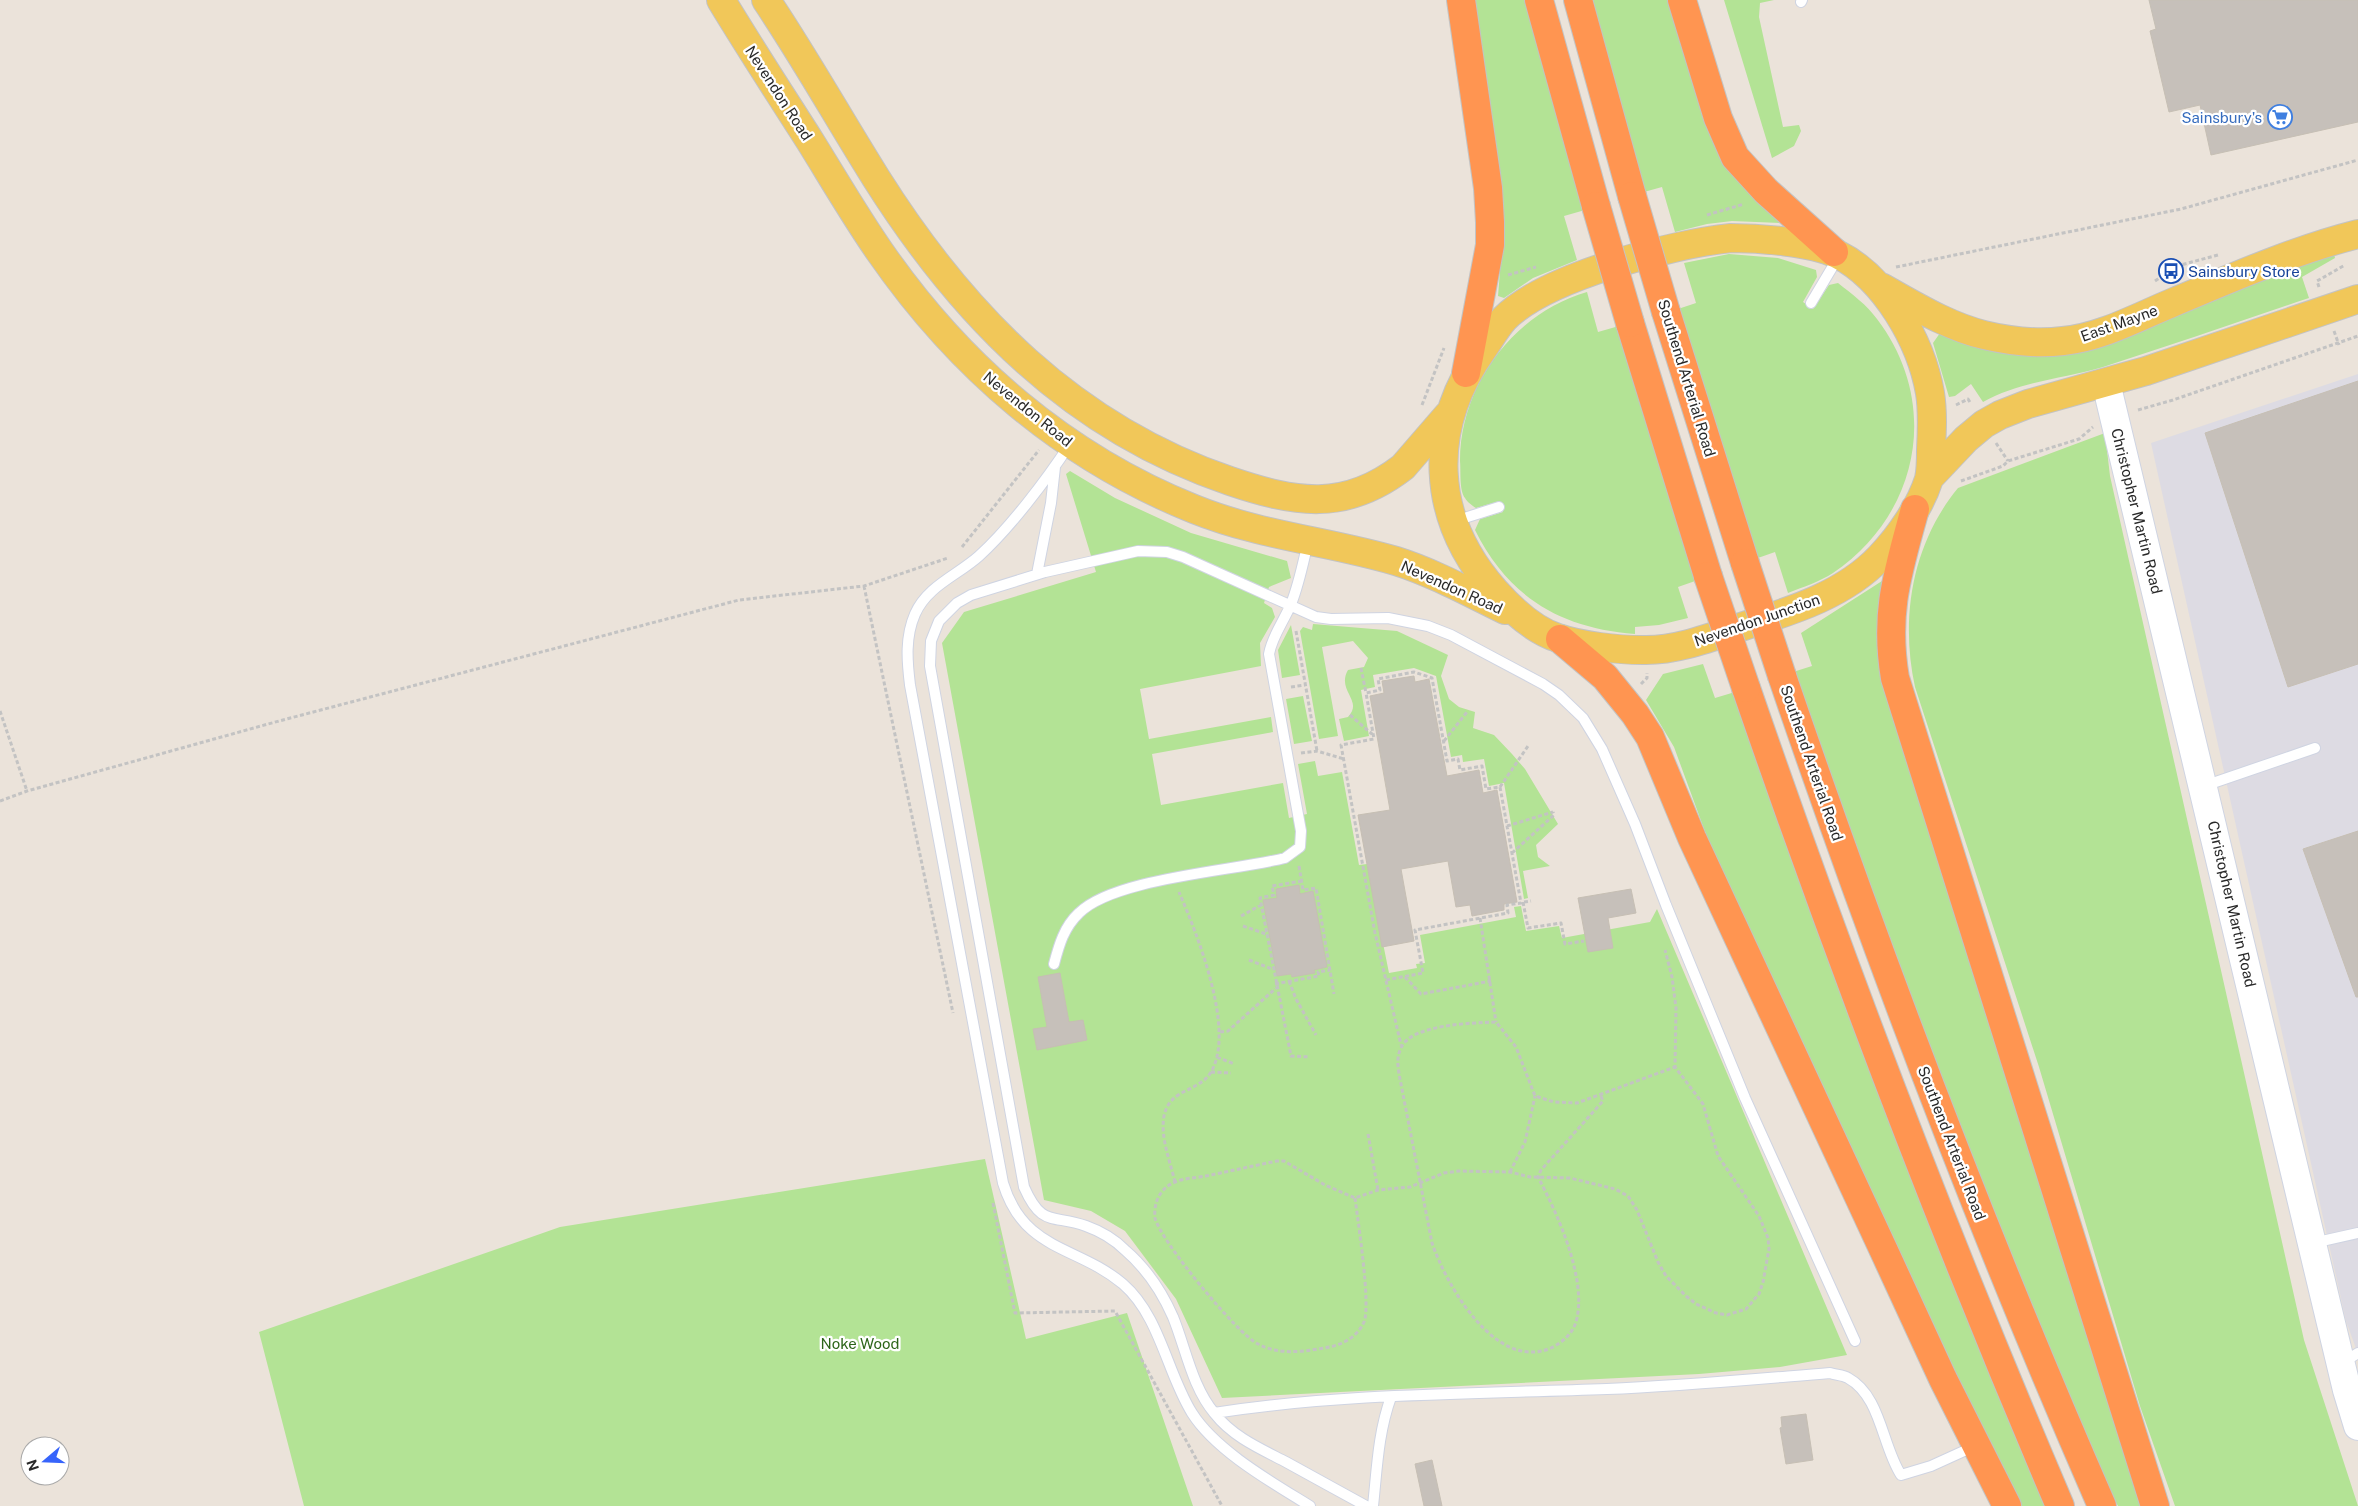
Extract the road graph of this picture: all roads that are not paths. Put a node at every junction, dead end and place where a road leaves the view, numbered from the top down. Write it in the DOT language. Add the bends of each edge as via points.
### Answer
graph roads {
  1 [pos="721,0"];
  2 [pos="766,0"];
  3 [pos="1461,0"];
  4 [pos="1539,0"];
  5 [pos="1578,0"];
  6 [pos="1682,0"];
  7 [pos="2358,234"];
  8 [pos="1837,254"];
  9 [pos="1890,276"];
  10 [pos="2358,299"];
  11 [pos="1811,303"];
  12 [pos="1466,373"];
  13 [pos="2106,383"];
  14 [pos="1448,415"];
  15 [pos="1057,444"];
  16 [pos="1055,466"];
  17 [pos="1930,476"];
  18 [pos="1499,507"];
  19 [pos="1915,509"];
  20 [pos="1454,522"];
  21 [pos="1308,542"];
  22 [pos="1037,574"];
  23 [pos="1290,606"];
  24 [pos="1525,620"];
  25 [pos="1560,639"];
  26 [pos="2315,748"];
  27 [pos="2204,786"];
  28 [pos="1054,964"];
  29 [pos="2358,1232"];
  30 [pos="2312,1244"];
  31 [pos="1855,1341"];
  32 [pos="2349,1358"];
  33 [pos="2352,1389"];
  34 [pos="1391,1397"];
  35 [pos="1214,1413"];
  36 [pos="2358,1426"];
  37 [pos="1976,1446"];
  38 [pos="1310,1506"];
  39 [pos="1366,1506"];
  40 [pos="1373,1506"];
  41 [pos="2007,1506"];
  42 [pos="2060,1506"];
  43 [pos="2102,1506"];
  44 [pos="2155,1506"];
  1 -- 15 [label="main road, Nevendon Road" via="880,252 954,344 995,386 1041,424"];
  2 -- 14 [label="main road" via="877,180 946,278 1015,354 1110,425 1161,454 1223,479 1261,492 1326,499 1345,498 1362,492 1394,474"];
  3 -- 12 [label="highway" via="1490,222 1490,245"];
  4 -- 42 [label="highway, bridge" via="1630,323 1746,688 1826,918 1912,1146"];
  5 -- 43 [label="highway, Southend Arterial Road, bridge" via="1666,312 1744,563 1857,892 1950,1137"];
  6 -- 8 [label="highway" via="1718,118 1735,158 1766,192"];
  7 -- 9 [label="main road, East Mayne" via="2273,262 2108,329 2063,341 2033,342 1983,335 1946,322"];
  8 -- 9 [label="main road, Nevendon Junction"];
  8 -- 11 [label="lane"];
  8 -- 12 [label="main road, Nevendon Junction" via="1780,241 1731,238 1690,244 1586,274 1546,290 1504,319"];
  9 -- 17 [label="main road, Nevendon Junction" via="1906,330 1923,366 1929,392 1932,418"];
  10 -- 13 [label="main road"];
  12 -- 14 [label="main road, Nevendon Junction"];
  13 -- 17 [label="main road" via="2000,415 1966,439"];
  13 -- 27 [label="street, Christopher Martin Road" via="2107,419"];
  14 -- 20 [label="main road, Nevendon Junction" via="1443,464 1448,506"];
  15 -- 16 [label="lane"];
  15 -- 21 [label="main road, Nevendon Road" via="1196,510"];
  16 -- 22 [label="lane"];
  16 -- 38 [label="lane" via="989,546 929,594 916,612 908,643 910,685 1003,1183 1008,1199 1027,1227 1042,1239 1104,1271 1135,1297 1158,1338 1181,1393 1193,1415 1207,1430 1255,1470"];
  17 -- 19 [label="main road, Nevendon Junction"];
  18 -- 20 [label="lane"];
  19 -- 25 [label="main road, Nevendon Junction" via="1879,557 1850,582 1814,601 1765,619 1662,649 1609,647"];
  19 -- 44 [label="highway" via="1892,603 1890,650 1895,678"];
  20 -- 24 [label="main road, Nevendon Junction" via="1476,568"];
  21 -- 23 [label="lane" via="1300,580"];
  21 -- 24 [label="main road, Nevendon Road" via="1404,564"];
  22 -- 23 [label="lane" via="1138,551 1167,552"];
  22 -- 35 [label="lane" via="988,588 957,602 934,630 930,652 932,681 1020,1170 1029,1199 1045,1217 1086,1226 1124,1248 1139,1263 1164,1299 1195,1378"];
  23 -- 28 [label="lane" via="1273,640 1270,654 1301,832 1296,851 1274,861 1136,886 1095,900 1068,925"];
  23 -- 31 [label="lane" via="1316,617 1388,618 1428,626 1543,684 1583,718 1602,749 1635,824 1745,1098"];
  24 -- 25 [label="main road, Nevendon Junction"];
  25 -- 37 [label="highway" via="1605,677 1650,737 1722,903"];
  26 -- 27 [label="lane"];
  27 -- 30 [label="street, Christopher Martin Road"];
  29 -- 30 [label="lane"];
  30 -- 32 [label="street, Christopher Martin Road"];
  32 -- 33 [label="street, Christopher Martin Road"];
  33 -- 36 [label="street, Christopher Martin Road"];
  34 -- 35 [label="lane" via="1252,1407"];
  34 -- 37 [label="lane" via="1627,1388 1830,1373 1848,1377 1861,1387 1901,1474 1931,1466"];
  34 -- 40 [label="lane" via="1379,1440"];
  35 -- 39 [label="lane" via="1245,1440"];
  37 -- 41 [label="highway"];
}
